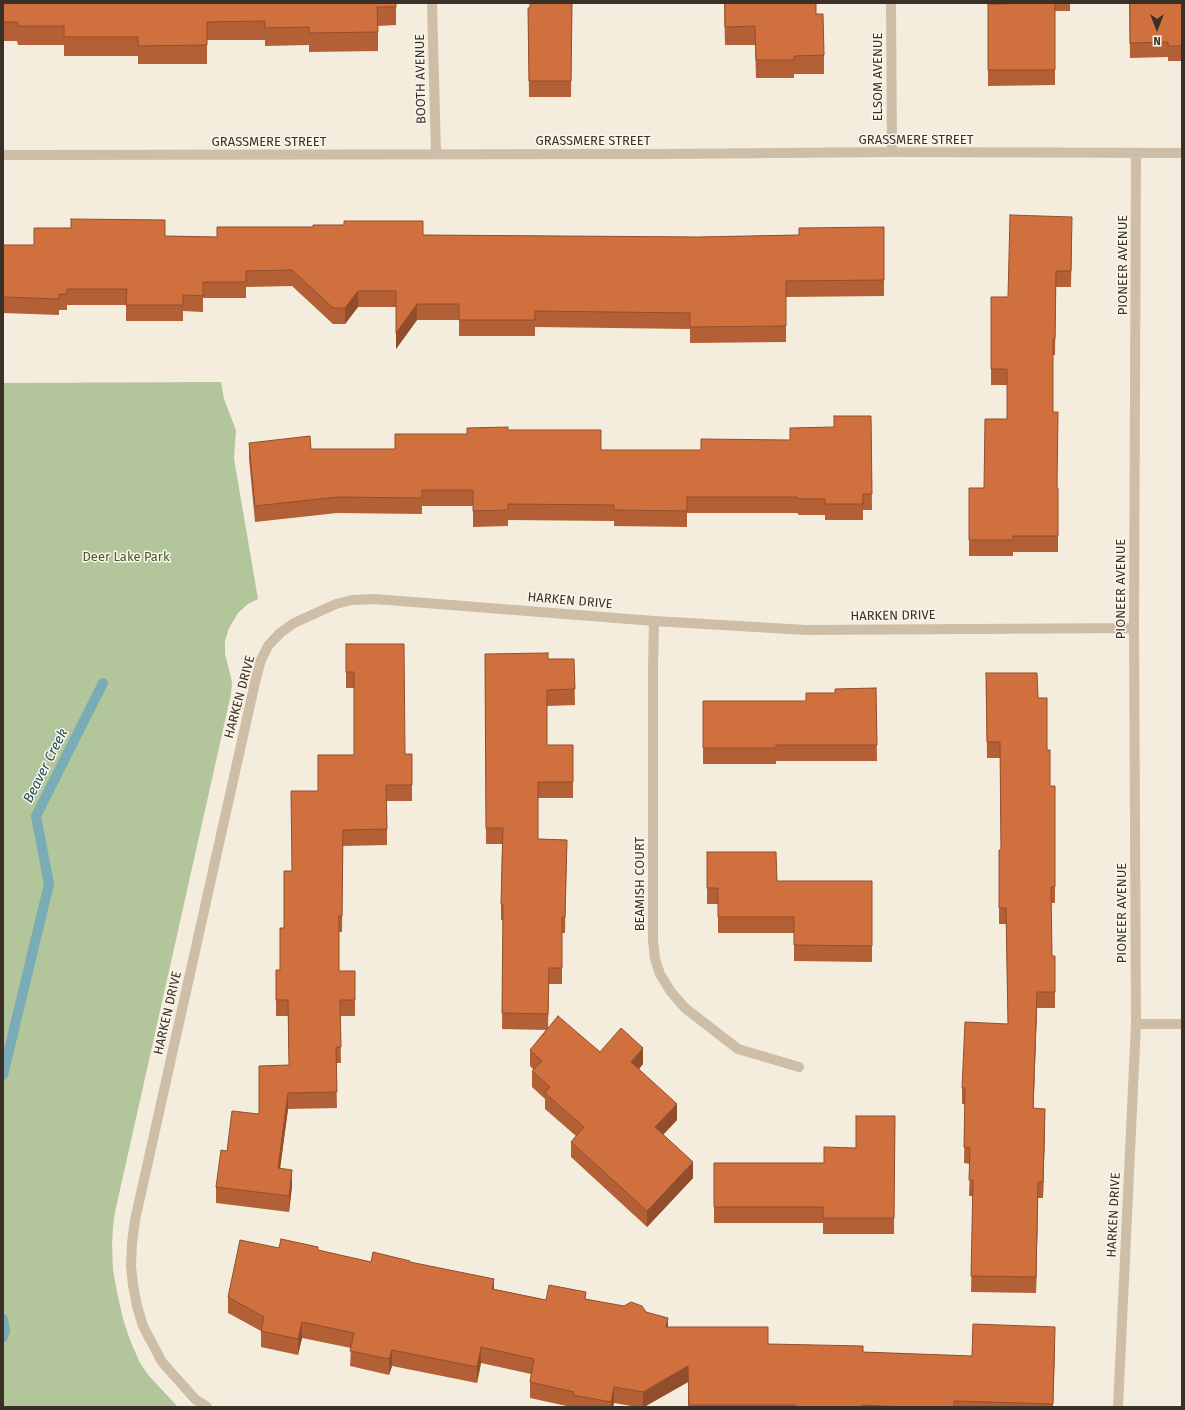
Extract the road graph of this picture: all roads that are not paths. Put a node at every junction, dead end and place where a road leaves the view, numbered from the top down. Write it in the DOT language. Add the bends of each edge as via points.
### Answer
graph roads {
  1 [pos="432,3"];
  2 [pos="891,3"];
  3 [pos="892,152"];
  4 [pos="1182,153"];
  5 [pos="436,154"];
  6 [pos="1136,154"];
  7 [pos="3,155"];
  8 [pos="654,621"];
  9 [pos="1134,628"];
  10 [pos="1136,1024"];
  11 [pos="1182,1024"];
  12 [pos="799,1067"];
  13 [pos="207,1407"];
  14 [pos="1118,1407"];
  1 -- 5 [label="street, BOOTH AVENUE"];
  2 -- 3 [label="street, ELSOM AVENUE"];
  3 -- 5 [label="street, GRASSMERE STREET"];
  3 -- 6 [label="street, GRASSMERE STREET"];
  4 -- 6 [label="street, GRASSMERE STREET"];
  5 -- 7 [label="street, GRASSMERE STREET"];
  6 -- 9 [label="street, PIONEER AVENUE"];
  8 -- 9 [label="street, HARKEN DRIVE" via="806,630"];
  8 -- 12 [label="street, BEAMISH COURT" via="655,959 660,974 671,992 685,1008 738,1049"];
  8 -- 13 [label="street, HARKEN DRIVE" via="375,599 352,600 336,604 294,623 268,646 256,678 132,1243 133,1285 143,1326 162,1362 195,1399"];
  9 -- 10 [label="street, PIONEER AVENUE"];
  10 -- 11 [label="street"];
  10 -- 14 [label="street, HARKEN DRIVE"];
}
